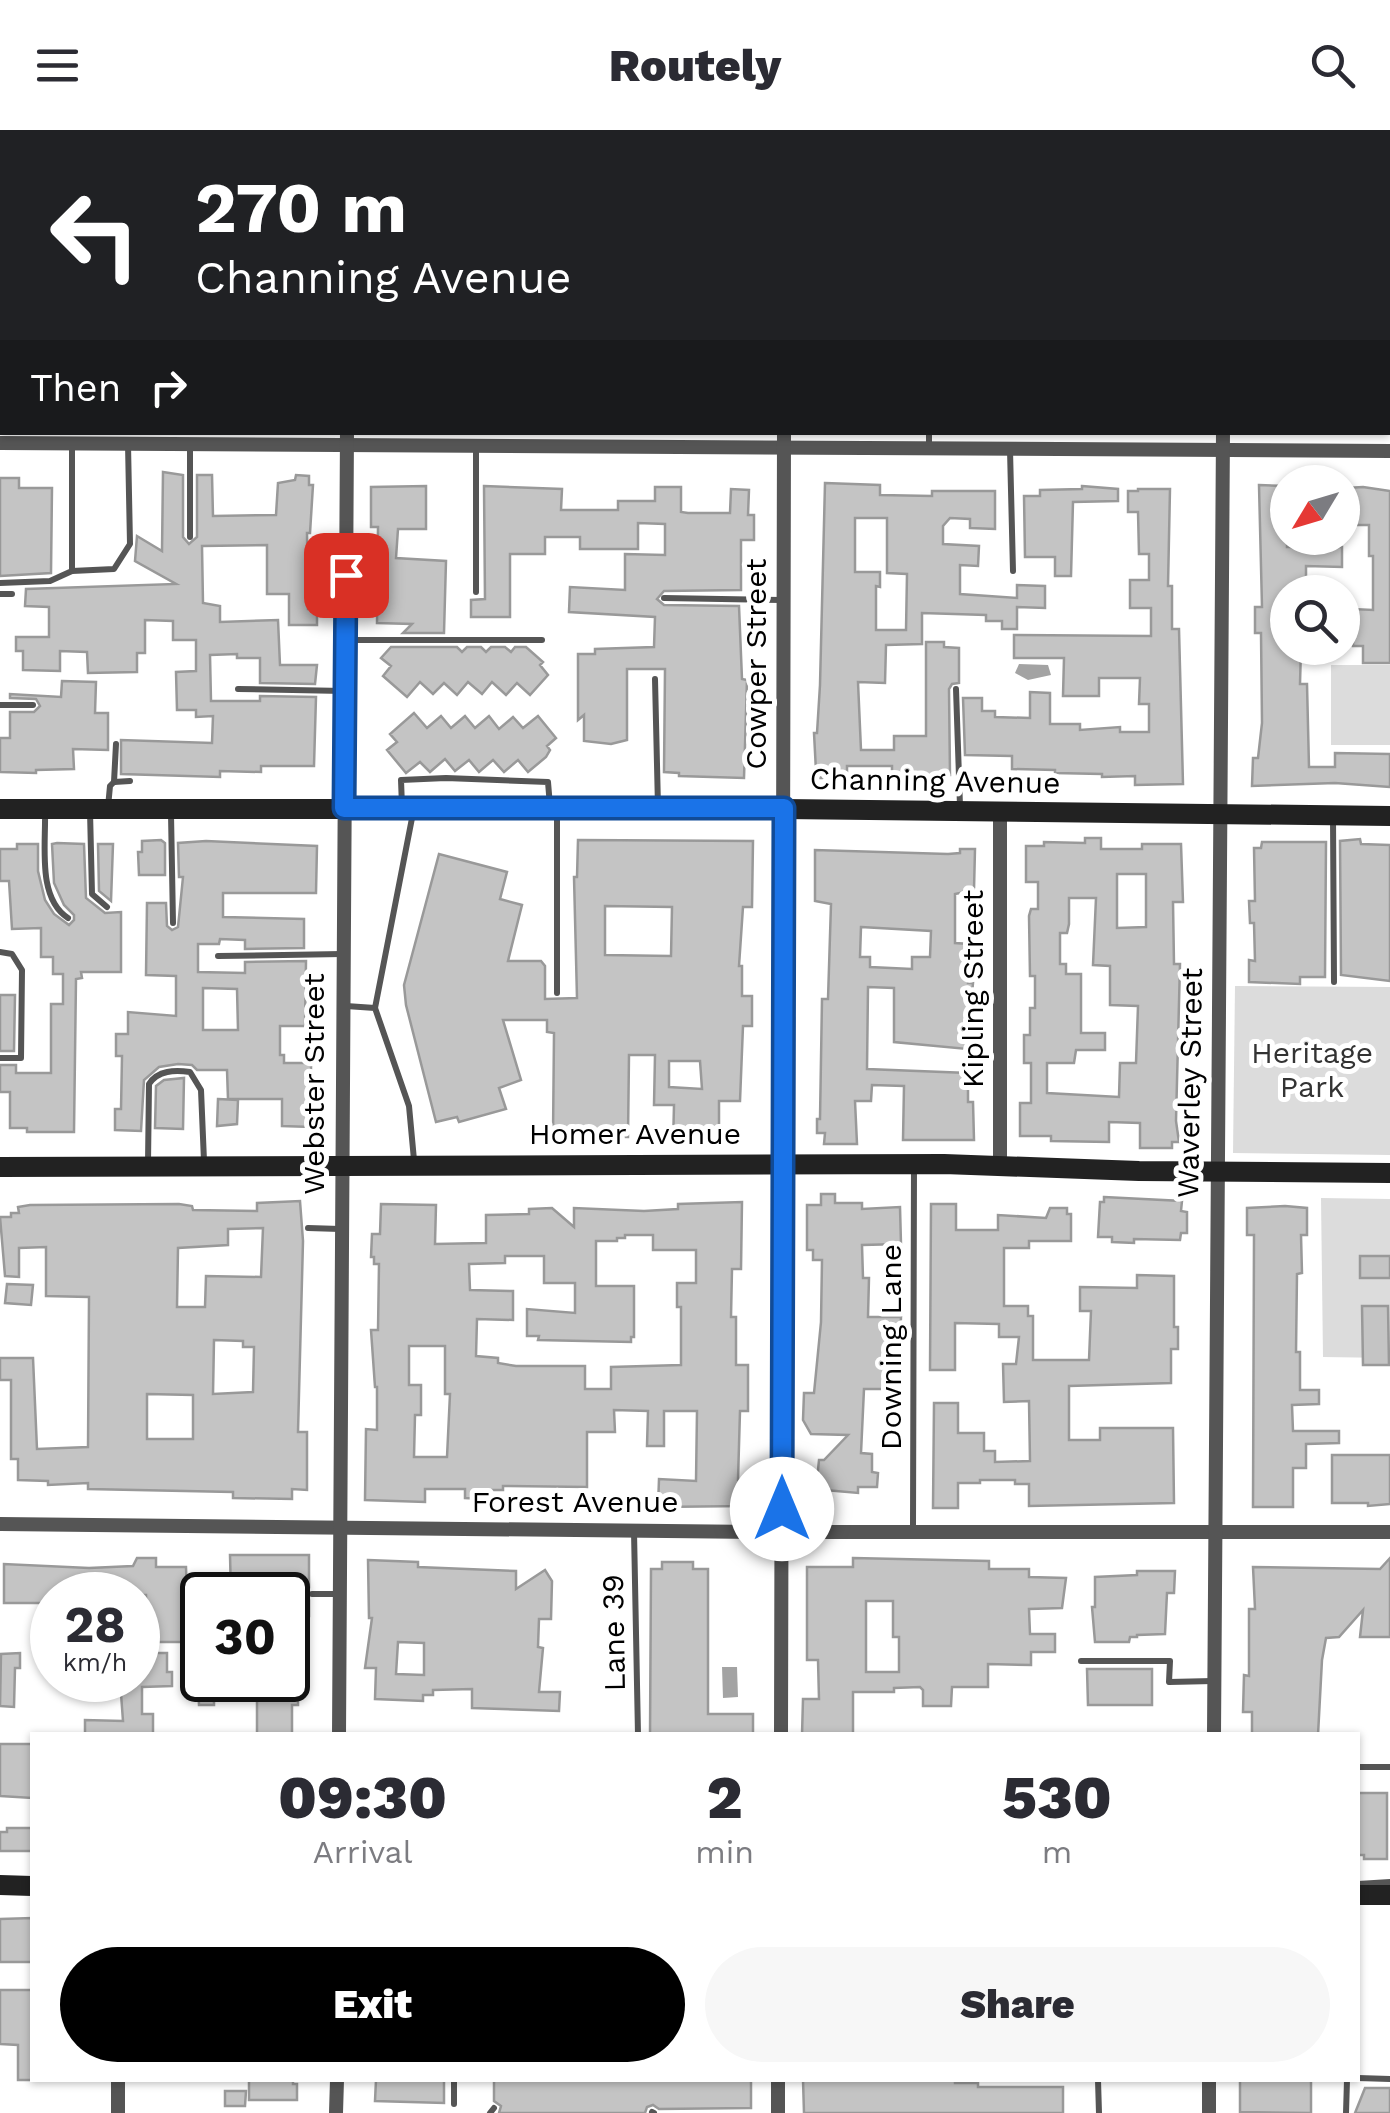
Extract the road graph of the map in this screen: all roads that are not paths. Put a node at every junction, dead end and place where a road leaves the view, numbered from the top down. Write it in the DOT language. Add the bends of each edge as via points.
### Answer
graph roads {
  1 [pos="1223,435"];
  2 [pos="347,438"];
  3 [pos="517,439"];
  4 [pos="784,440"];
  5 [pos="929,440"];
  6 [pos="0,443"];
  7 [pos="72,444"];
  8 [pos="128,444"];
  9 [pos="190,444"];
  10 [pos="476,446"];
  11 [pos="1010,448"];
  12 [pos="1223,451"];
  13 [pos="1390,452"];
  14 [pos="190,537"];
  15 [pos="1013,570"];
  16 [pos="72,571"];
  17 [pos="0,583"];
  18 [pos="476,592"];
  19 [pos="0,594"];
  20 [pos="12,594"];
  21 [pos="664,598"];
  22 [pos="784,600"];
  23 [pos="346,640"];
  24 [pos="542,640"];
  25 [pos="655,679"];
  26 [pos="238,689"];
  27 [pos="956,689"];
  28 [pos="345,691"];
  29 [pos="34,704"];
  30 [pos="0,706"];
  31 [pos="116,744"];
  32 [pos="130,781"];
  33 [pos="114,782"];
  34 [pos="0,808"];
  35 [pos="45,808"];
  36 [pos="99,808"];
  37 [pos="172,808"];
  38 [pos="344,808"];
  39 [pos="408,808"];
  40 [pos="554,808"];
  41 [pos="658,808"];
  42 [pos="784,808"];
  43 [pos="960,812"];
  44 [pos="1000,813"];
  45 [pos="1220,814"];
  46 [pos="1333,816"];
  47 [pos="1390,816"];
  48 [pos="107,907"];
  49 [pos="68,918"];
  50 [pos="173,923"];
  51 [pos="0,952"];
  52 [pos="343,954"];
  53 [pos="218,956"];
  54 [pos="1334,982"];
  55 [pos="557,993"];
  56 [pos="342,1006"];
  57 [pos="374,1008"];
  58 [pos="0,1058"];
  59 [pos="782,1163"];
  60 [pos="914,1164"];
  61 [pos="1000,1164"];
  62 [pos="0,1166"];
  63 [pos="341,1166"];
  64 [pos="414,1166"];
  65 [pos="148,1168"];
  66 [pos="204,1168"];
  67 [pos="1217,1172"];
  68 [pos="1390,1173"];
  69 [pos="308,1228"];
  70 [pos="341,1229"];
  71 [pos="0,1524"];
  72 [pos="340,1528"];
  73 [pos="1215,1529"];
  74 [pos="634,1530"];
  75 [pos="913,1531"];
  76 [pos="782,1532"];
  77 [pos="1390,1532"];
  78 [pos="312,1594"];
  79 [pos="339,1594"];
  80 [pos="1081,1661"];
  81 [pos="1214,1681"];
  82 [pos="339,1732"];
  83 [pos="638,1732"];
  84 [pos="781,1732"];
  85 [pos="1214,1732"];
  86 [pos="1360,1767"];
  87 [pos="1390,1767"];
  88 [pos="1390,1882"];
  89 [pos="1360,1884"];
  90 [pos="0,1885"];
  91 [pos="30,1886"];
  92 [pos="1360,1895"];
  93 [pos="1390,1895"];
  94 [pos="1360,2078"];
  95 [pos="1390,2079"];
  96 [pos="123,2082"];
  97 [pos="337,2082"];
  98 [pos="454,2082"];
  99 [pos="778,2082"];
  100 [pos="1098,2082"];
  101 [pos="1209,2082"];
  102 [pos="1347,2082"];
  103 [pos="454,2104"];
  104 [pos="118,2113"];
  105 [pos="336,2113"];
  106 [pos="778,2113"];
  107 [pos="1098,2113"];
  108 [pos="1209,2113"];
  109 [pos="1346,2113"];
  1 -- 12 [label="street, Waverley Street"];
  2 -- 9 [label="street"];
  2 -- 10 [label="street"];
  2 -- 23 [label="street, Webster Street"];
  3 -- 4 [label="street"];
  3 -- 10 [label="street"];
  4 -- 5 [label="street"];
  4 -- 22 [label="street, Cowper Street"];
  5 -- 11 [label="street"];
  6 -- 7 [label="street"];
  7 -- 8 [label="street"];
  7 -- 16 [label="lane"];
  8 -- 9 [label="street"];
  8 -- 16 [label="lane" via="130,544 114,569"];
  9 -- 14 [label="lane"];
  10 -- 18 [label="lane"];
  11 -- 12 [label="street"];
  11 -- 15 [label="lane"];
  12 -- 13 [label="street"];
  12 -- 45 [label="street, Waverley Street"];
  16 -- 17 [label="lane" via="50,581"];
  19 -- 20 [label="lane"];
  21 -- 22 [label="lane"];
  22 -- 42 [label="street, Cowper Street"];
  23 -- 24 [label="lane"];
  23 -- 28 [label="street, Webster Street"];
  25 -- 41 [label="lane"];
  26 -- 28 [label="lane"];
  27 -- 43 [label="lane"];
  28 -- 38 [label="street, Webster Street"];
  29 -- 30 [label="lane"];
  31 -- 33 [label="lane"];
  32 -- 33 [label="lane"];
  33 -- 36 [label="lane"];
  34 -- 35 [label="street, Channing Avenue"];
  35 -- 36 [label="street, Channing Avenue"];
  35 -- 49 [label="lane" via="48,891"];
  36 -- 37 [label="street, Channing Avenue"];
  36 -- 48 [label="lane" via="92,894"];
  37 -- 38 [label="street, Channing Avenue"];
  37 -- 50 [label="lane"];
  38 -- 39 [label="street, Channing Avenue"];
  38 -- 52 [label="street, Webster Street"];
  39 -- 40 [label="street, Channing Avenue"];
  39 -- 40 [label="lane" via="401,780 446,778 548,782"];
  39 -- 57 [label="lane" via="412,828"];
  40 -- 41 [label="street, Channing Avenue"];
  40 -- 55 [label="lane"];
  41 -- 42 [label="street, Channing Avenue"];
  42 -- 43 [label="street, Channing Avenue"];
  42 -- 59 [label="street, Cowper Street"];
  43 -- 44 [label="street, Channing Avenue"];
  44 -- 45 [label="street, Channing Avenue"];
  44 -- 61 [label="street, Kipling Street"];
  45 -- 46 [label="street, Channing Avenue"];
  45 -- 67 [label="street, Waverley Street"];
  46 -- 47 [label="street, Channing Avenue"];
  46 -- 54 [label="lane"];
  51 -- 58 [label="lane" via="12,954 22,970 21,1058"];
  52 -- 53 [label="lane"];
  52 -- 56 [label="street, Webster Street"];
  56 -- 57 [label="lane"];
  56 -- 63 [label="street, Webster Street"];
  57 -- 64 [label="lane" via="409,1106"];
  59 -- 60 [label="street, Homer Avenue"];
  59 -- 64 [label="street, Homer Avenue"];
  59 -- 76 [label="street, Cowper Street"];
  60 -- 61 [label="street, Homer Avenue"];
  60 -- 75 [label="lane, Downing Lane"];
  61 -- 67 [label="street, Homer Avenue"];
  62 -- 65 [label="street, Homer Avenue"];
  63 -- 64 [label="street, Homer Avenue"];
  63 -- 66 [label="street, Homer Avenue"];
  63 -- 70 [label="street, Webster Street"];
  65 -- 66 [label="street, Homer Avenue"];
  65 -- 66 [label="lane" via="149,1084 179,1070 190,1072 200,1090"];
  67 -- 68 [label="street, Homer Avenue"];
  67 -- 73 [label="street, Waverley Street"];
  69 -- 70 [label="lane"];
  70 -- 72 [label="street, Webster Street"];
  71 -- 72 [label="street, Forest Avenue"];
  72 -- 74 [label="street, Forest Avenue"];
  72 -- 79 [label="street, Webster Street"];
  73 -- 75 [label="street, Forest Avenue"];
  73 -- 77 [label="street, Forest Avenue"];
  73 -- 81 [label="street, Waverley Street"];
  74 -- 76 [label="street, Forest Avenue"];
  74 -- 83 [label="lane, Lane 39"];
  75 -- 76 [label="street, Forest Avenue"];
  76 -- 84 [label="street, Cowper Street"];
  78 -- 79 [label="lane"];
  79 -- 82 [label="street, Webster Street"];
  80 -- 81 [label="lane" via="1170,1661 1169,1682"];
  81 -- 85 [label="street, Waverley Street"];
  86 -- 87 [label="lane"];
  88 -- 89 [label="lane"];
  90 -- 91 [label="street"];
  92 -- 93 [label="street"];
  94 -- 95 [label="lane"];
  96 -- 104 [label="street"];
  97 -- 105 [label="street"];
  98 -- 103 [label="lane"];
  99 -- 106 [label="street"];
  100 -- 107 [label="lane"];
  101 -- 108 [label="street"];
  102 -- 109 [label="lane"];
}
